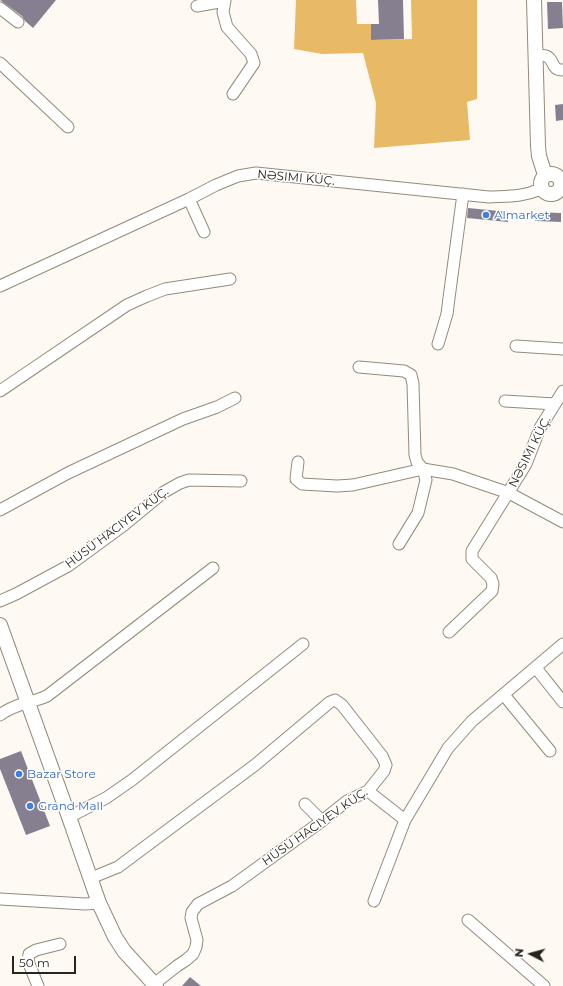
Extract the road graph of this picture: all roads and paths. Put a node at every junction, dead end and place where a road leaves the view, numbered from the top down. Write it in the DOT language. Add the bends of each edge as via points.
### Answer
graph roads {
  1 [pos="534,0"];
  2 [pos="225,1"];
  3 [pos="197,6"];
  4 [pos="0,8"];
  5 [pos="18,22"];
  6 [pos="536,56"];
  7 [pos="0,63"];
  8 [pos="563,70"];
  9 [pos="234,94"];
  10 [pos="68,127"];
  11 [pos="543,182"];
  12 [pos="562,186"];
  13 [pos="463,194"];
  14 [pos="189,199"];
  15 [pos="204,232"];
  16 [pos="230,279"];
  17 [pos="0,286"];
  18 [pos="438,344"];
  19 [pos="516,346"];
  20 [pos="563,349"];
  21 [pos="359,367"];
  22 [pos="0,391"];
  23 [pos="563,391"];
  24 [pos="235,398"];
  25 [pos="505,401"];
  26 [pos="554,404"];
  27 [pos="298,462"];
  28 [pos="423,469"];
  29 [pos="241,481"];
  30 [pos="509,493"];
  31 [pos="0,510"];
  32 [pos="563,522"];
  33 [pos="399,544"];
  34 [pos="213,568"];
  35 [pos="0,602"];
  36 [pos="0,625"];
  37 [pos="449,632"];
  38 [pos="303,644"];
  39 [pos="563,644"];
  40 [pos="536,668"];
  41 [pos="504,695"];
  42 [pos="563,702"];
  43 [pos="27,703"];
  44 [pos="0,715"];
  45 [pos="550,751"];
  46 [pos="368,791"];
  47 [pos="305,804"];
  48 [pos="69,817"];
  49 [pos="405,820"];
  50 [pos="322,821"];
  51 [pos="91,878"];
  52 [pos="0,899"];
  53 [pos="374,901"];
  54 [pos="99,903"];
  55 [pos="468,920"];
  56 [pos="60,944"];
  57 [pos="155,985"];
  58 [pos="38,986"];
  59 [pos="544,986"];
  1 -- 6 [label="main road"];
  2 -- 3 [label="street"];
  2 -- 9 [label="street" via="223,12 227,27 251,54 254,63"];
  4 -- 5 [label="street"];
  6 -- 8 [label="street" via="545,55 556,69"];
  6 -- 11 [label="main road" via="538,146"];
  7 -- 10 [label="street"];
  11 -- 12 [label="main road" via="545,192 550,194"];
  11 -- 13 [label="street, NƏSIMI KÜÇ." via="530,194 517,196"];
  13 -- 14 [label="street, NƏSIMI KÜÇ." via="256,174 238,176"];
  13 -- 18 [label="street" via="450,298"];
  14 -- 15 [label="street"];
  14 -- 17 [label="street, NƏSIMI KÜÇ."];
  16 -- 22 [label="street" via="165,289 128,305"];
  19 -- 20 [label="street"];
  21 -- 28 [label="street" via="404,371 411,375 415,455"];
  23 -- 26 [label="street, NƏSIMI KÜÇ."];
  24 -- 31 [label="street" via="183,419 68,473"];
  25 -- 26 [label="street"];
  26 -- 30 [label="street, NƏSIMI KÜÇ." via="540,428 526,464"];
  27 -- 28 [label="street, NƏSIMI KÜÇ." via="296,479 302,484 337,486 353,485"];
  28 -- 30 [label="street, NƏSIMI KÜÇ." via="453,474"];
  28 -- 33 [label="street" via="426,480 418,513"];
  29 -- 35 [label="street" via="180,482 68,566"];
  30 -- 32 [label="street, NƏSIMI KÜÇ."];
  30 -- 37 [label="street, NƏSIMI KÜÇ." via="472,551 472,559 491,578 492,591"];
  34 -- 43 [label="street" via="47,696"];
  36 -- 43 [label="main road"];
  38 -- 48 [label="street" via="132,780 106,798"];
  39 -- 40 [label="street"];
  40 -- 41 [label="street"];
  40 -- 42 [label="street"];
  41 -- 45 [label="street"];
  41 -- 49 [label="street" via="472,721 448,748"];
  43 -- 44 [label="street"];
  43 -- 48 [label="main road"];
  46 -- 49 [label="street"];
  46 -- 50 [label="street" via="347,801"];
  46 -- 51 [label="street" via="384,772 386,765 382,756 342,705 335,700 255,765 118,868"];
  47 -- 50 [label="street"];
  48 -- 51 [label="main road"];
  49 -- 53 [label="street"];
  50 -- 57 [label="street" via="232,886 198,904 191,918 197,940 193,954"];
  51 -- 54 [label="main road"];
  52 -- 54 [label="street"];
  54 -- 57 [label="main road" via="115,938"];
  55 -- 59 [label="street"];
  56 -- 58 [label="street" via="29,954 28,961"];
}
